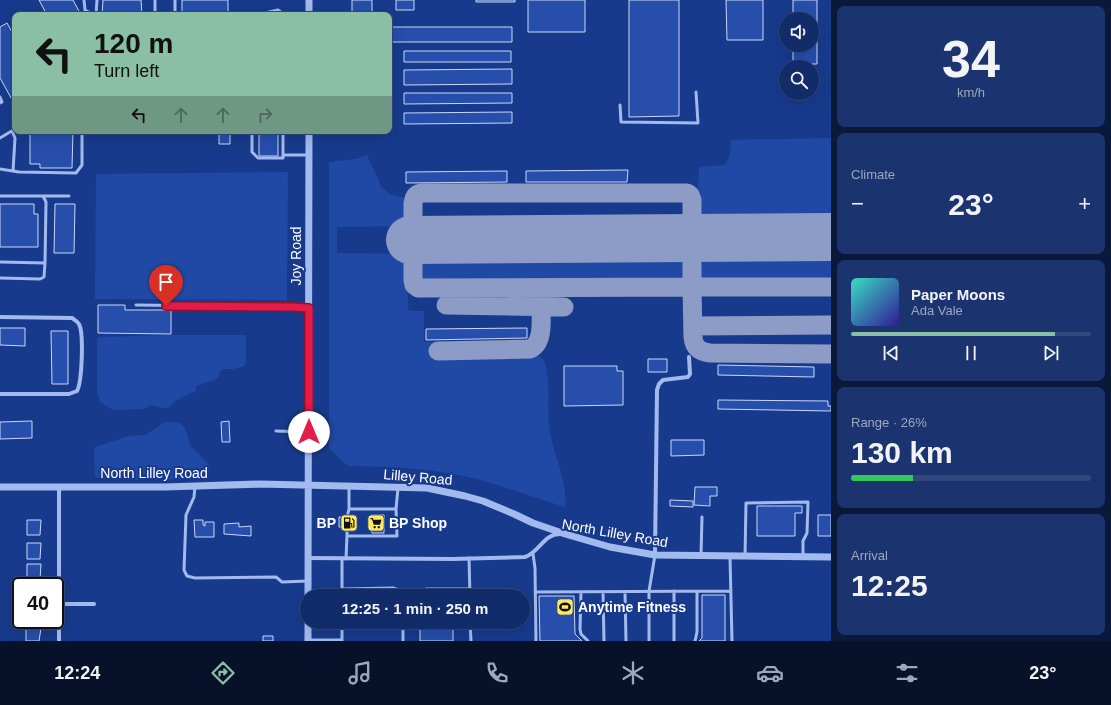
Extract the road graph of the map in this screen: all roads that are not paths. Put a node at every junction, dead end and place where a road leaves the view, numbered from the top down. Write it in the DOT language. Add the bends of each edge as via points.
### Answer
graph roads {
  1 [pos="84,0"];
  2 [pos="97,0"];
  3 [pos="155,0"];
  4 [pos="175,0"];
  5 [pos="309,0"];
  6 [pos="90,12"];
  7 [pos="95,12"];
  8 [pos="155,12"];
  9 [pos="175,12"];
  10 [pos="269,12"];
  11 [pos="281,12"];
  12 [pos="309,12"];
  13 [pos="696,92"];
  14 [pos="0,97"];
  15 [pos="0,103"];
  16 [pos="620,105"];
  17 [pos="12,131"];
  18 [pos="14,134"];
  19 [pos="82,134"];
  20 [pos="252,134"];
  21 [pos="283,134"];
  22 [pos="309,134"];
  23 [pos="0,138"];
  24 [pos="283,155"];
  25 [pos="309,155"];
  26 [pos="0,169"];
  27 [pos="13,171"];
  28 [pos="0,196"];
  29 [pos="42,196"];
  30 [pos="69,196"];
  31 [pos="0,262"];
  32 [pos="45,263"];
  33 [pos="0,278"];
  34 [pos="136,305"];
  35 [pos="309,308"];
  36 [pos="0,318"];
  37 [pos="689,357"];
  38 [pos="0,394"];
  39 [pos="276,431"];
  40 [pos="309,432"];
  41 [pos="309,485"];
  42 [pos="195,486"];
  43 [pos="349,486"];
  44 [pos="0,487"];
  45 [pos="59,487"];
  46 [pos="399,487"];
  47 [pos="349,509"];
  48 [pos="396,509"];
  49 [pos="347,517"];
  50 [pos="702,517"];
  51 [pos="347,527"];
  52 [pos="565,534"];
  53 [pos="347,536"];
  54 [pos="533,554"];
  55 [pos="655,555"];
  56 [pos="701,557"];
  57 [pos="730,557"];
  58 [pos="745,557"];
  59 [pos="803,557"];
  60 [pos="831,557"];
  61 [pos="308,558"];
  62 [pos="344,558"];
  63 [pos="469,558"];
  64 [pos="59,577"];
  65 [pos="308,581"];
  66 [pos="308,589"];
  67 [pos="342,589"];
  68 [pos="396,589"];
  69 [pos="470,589"];
  70 [pos="674,591"];
  71 [pos="697,591"];
  72 [pos="731,591"];
  73 [pos="535,592"];
  74 [pos="581,592"];
  75 [pos="603,592"];
  76 [pos="625,592"];
  77 [pos="649,592"];
  78 [pos="64,604"];
  79 [pos="94,604"];
  80 [pos="59,629"];
  81 [pos="308,629"];
  82 [pos="342,629"];
  83 [pos="403,629"];
  84 [pos="470,629"];
  85 [pos="342,640"];
  86 [pos="59,641"];
  87 [pos="308,641"];
  88 [pos="403,641"];
  89 [pos="470,641"];
  90 [pos="536,641"];
  91 [pos="588,641"];
  92 [pos="604,641"];
  93 [pos="626,641"];
  94 [pos="649,641"];
  95 [pos="674,641"];
  96 [pos="695,641"];
  97 [pos="732,641"];
  1 -- 6 [label="lane" via="86,10"];
  2 -- 7 [label="lane"];
  3 -- 8 [label="lane"];
  4 -- 9 [label="lane"];
  5 -- 12 [label="street"];
  10 -- 11 [label="lane" via="278,10"];
  13 -- 16 [label="lane" via="698,123 622,122"];
  14 -- 15 [label="lane"];
  17 -- 23 [label="lane"];
  18 -- 27 [label="lane"];
  19 -- 27 [label="lane" via="82,165 76,173"];
  20 -- 24 [label="lane" via="252,152 258,158 283,158"];
  21 -- 24 [label="lane"];
  22 -- 25 [label="street, Joy Road"];
  24 -- 25 [label="lane"];
  25 -- 35 [label="street, Joy Road"];
  26 -- 27 [label="lane"];
  28 -- 29 [label="lane"];
  29 -- 30 [label="lane"];
  29 -- 32 [label="lane" via="46,202"];
  31 -- 32 [label="lane"];
  32 -- 33 [label="lane" via="44,277 40,279"];
  34 -- 35 [label="lane"];
  35 -- 40 [label="street, Joy Road"];
  36 -- 38 [label="street" via="72,318 79,324 81,333 81,379 74,393"];
  37 -- 55 [label="street" via="688,377 663,380 657,390"];
  39 -- 40 [label="lane"];
  40 -- 41 [label="street, Joy Road"];
  41 -- 42 [label="street, North Lilley Road"];
  41 -- 43 [label="street, Lilley Road"];
  41 -- 61 [label="street, Joy Road"];
  42 -- 45 [label="street, North Lilley Road"];
  42 -- 65 [label="lane" via="194,497 186,515 184,570 187,576 276,577 282,582"];
  43 -- 46 [label="street, Lilley Road"];
  43 -- 47 [label="lane"];
  44 -- 45 [label="street, North Lilley Road"];
  45 -- 64 [label="street"];
  46 -- 48 [label="lane"];
  46 -- 52 [label="street, Lilley Road" via="427,488 465,496"];
  47 -- 48 [label="lane"];
  47 -- 49 [label="lane"];
  48 -- 53 [label="lane" via="397,536"];
  50 -- 56 [label="lane"];
  51 -- 53 [label="lane"];
  52 -- 54 [label="street, North Lilley Road" via="548,537"];
  52 -- 55 [label="street, North Lilley Road" via="610,547"];
  53 -- 62 [label="lane"];
  54 -- 63 [label="street" via="526,557"];
  54 -- 73 [label="lane"];
  55 -- 56 [label="street, North Lilley Road"];
  55 -- 77 [label="lane"];
  56 -- 57 [label="street, North Lilley Road"];
  57 -- 58 [label="street, North Lilley Road"];
  57 -- 72 [label="lane"];
  58 -- 59 [label="street, North Lilley Road"];
  58 -- 59 [label="lane" via="746,503 808,502 808,533 802,541"];
  59 -- 60 [label="street, North Lilley Road"];
  61 -- 62 [label="street"];
  61 -- 65 [label="street, Joy Road"];
  62 -- 63 [label="street"];
  62 -- 67 [label="lane"];
  63 -- 69 [label="lane"];
  65 -- 66 [label="street, Joy Road"];
  67 -- 68 [label="lane"];
  70 -- 71 [label="lane"];
  70 -- 77 [label="lane"];
  70 -- 95 [label="lane"];
  71 -- 72 [label="lane"];
  71 -- 96 [label="lane"];
  72 -- 97 [label="lane"];
  73 -- 74 [label="lane"];
  73 -- 90 [label="lane"];
  74 -- 75 [label="lane"];
  74 -- 91 [label="lane" via="580,629"];
  75 -- 76 [label="lane"];
  75 -- 92 [label="lane"];
  76 -- 77 [label="lane"];
  76 -- 93 [label="lane"];
  77 -- 94 [label="lane"];
  78 -- 79 [label="street"];
  80 -- 86 [label="street"];
  81 -- 87 [label="street"];
  82 -- 85 [label="lane"];
  83 -- 88 [label="lane"];
  84 -- 89 [label="lane"];
  85 -- 87 [label="lane"];
}
